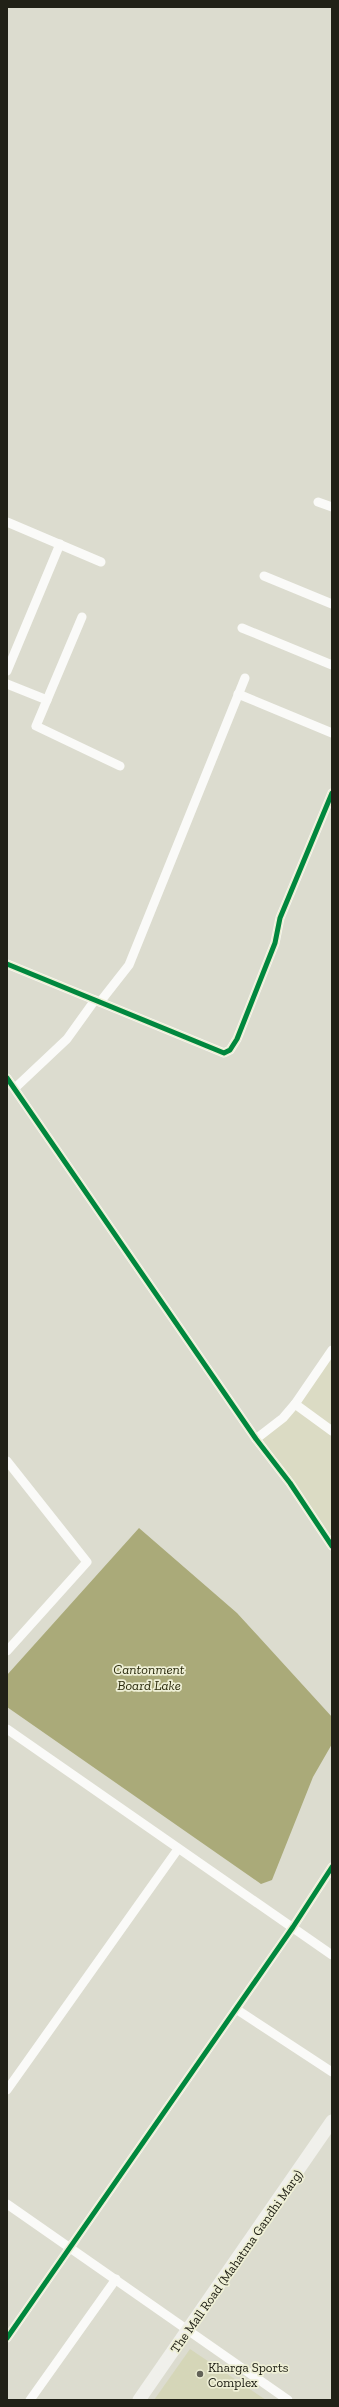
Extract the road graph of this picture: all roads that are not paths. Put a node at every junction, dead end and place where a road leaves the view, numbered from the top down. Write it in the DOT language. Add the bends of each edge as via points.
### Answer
graph roads {
  1 [pos="318,502"];
  2 [pos="332,507"];
  3 [pos="7,522"];
  4 [pos="60,544"];
  5 [pos="101,562"];
  6 [pos="264,576"];
  7 [pos="332,604"];
  8 [pos="82,617"];
  9 [pos="242,628"];
  10 [pos="332,665"];
  11 [pos="7,671"];
  12 [pos="245,678"];
  13 [pos="7,684"];
  14 [pos="238,694"];
  15 [pos="47,700"];
  16 [pos="332,733"];
  17 [pos="120,766"];
  18 [pos="332,793"];
  19 [pos="7,964"];
  20 [pos="97,1001"];
  21 [pos="7,1078"];
  22 [pos="14,1088"];
  23 [pos="332,1350"];
  24 [pos="295,1404"];
  25 [pos="332,1431"];
  26 [pos="256,1439"];
  27 [pos="7,1461"];
  28 [pos="332,1546"];
  29 [pos="7,1651"];
  30 [pos="7,1729"];
  31 [pos="178,1849"];
  32 [pos="332,1867"];
  33 [pos="293,1926"];
  34 [pos="332,1955"];
  35 [pos="236,2009"];
  36 [pos="332,2072"];
  37 [pos="7,2090"];
  38 [pos="332,2121"];
  39 [pos="7,2204"];
  40 [pos="70,2247"];
  41 [pos="116,2279"];
  42 [pos="189,2329"];
  43 [pos="7,2338"];
  44 [pos="30,2400"];
  45 [pos="139,2400"];
  46 [pos="288,2400"];
  1 -- 2 [label="street"];
  3 -- 4 [label="street"];
  4 -- 5 [label="street"];
  4 -- 11 [label="street"];
  6 -- 7 [label="street"];
  8 -- 15 [label="street"];
  9 -- 10 [label="street"];
  12 -- 14 [label="street"];
  13 -- 15 [label="street"];
  14 -- 16 [label="street"];
  14 -- 20 [label="street" via="129,965"];
  15 -- 17 [label="street" via="36,726"];
  18 -- 20 [label="street" via="280,918 272,950 237,1039 230,1050 224,1054"];
  19 -- 20 [label="street"];
  20 -- 22 [label="street" via="67,1039"];
  21 -- 22 [label="street"];
  22 -- 26 [label="street"];
  23 -- 24 [label="street"];
  24 -- 25 [label="street"];
  24 -- 26 [label="street" via="283,1418"];
  26 -- 28 [label="street" via="290,1483"];
  27 -- 29 [label="street" via="87,1562"];
  30 -- 31 [label="street"];
  31 -- 33 [label="street"];
  31 -- 37 [label="street"];
  32 -- 33 [label="street"];
  33 -- 34 [label="street"];
  33 -- 35 [label="street"];
  35 -- 36 [label="street"];
  35 -- 40 [label="street"];
  38 -- 42 [label="street, The Mall Road (Mahatma Gandhi Marg)"];
  39 -- 40 [label="street"];
  40 -- 41 [label="street"];
  40 -- 43 [label="street"];
  41 -- 42 [label="street"];
  41 -- 44 [label="street"];
  42 -- 45 [label="street, The Mall Road (Mahatma Gandhi Marg)"];
  42 -- 46 [label="street"];
}
